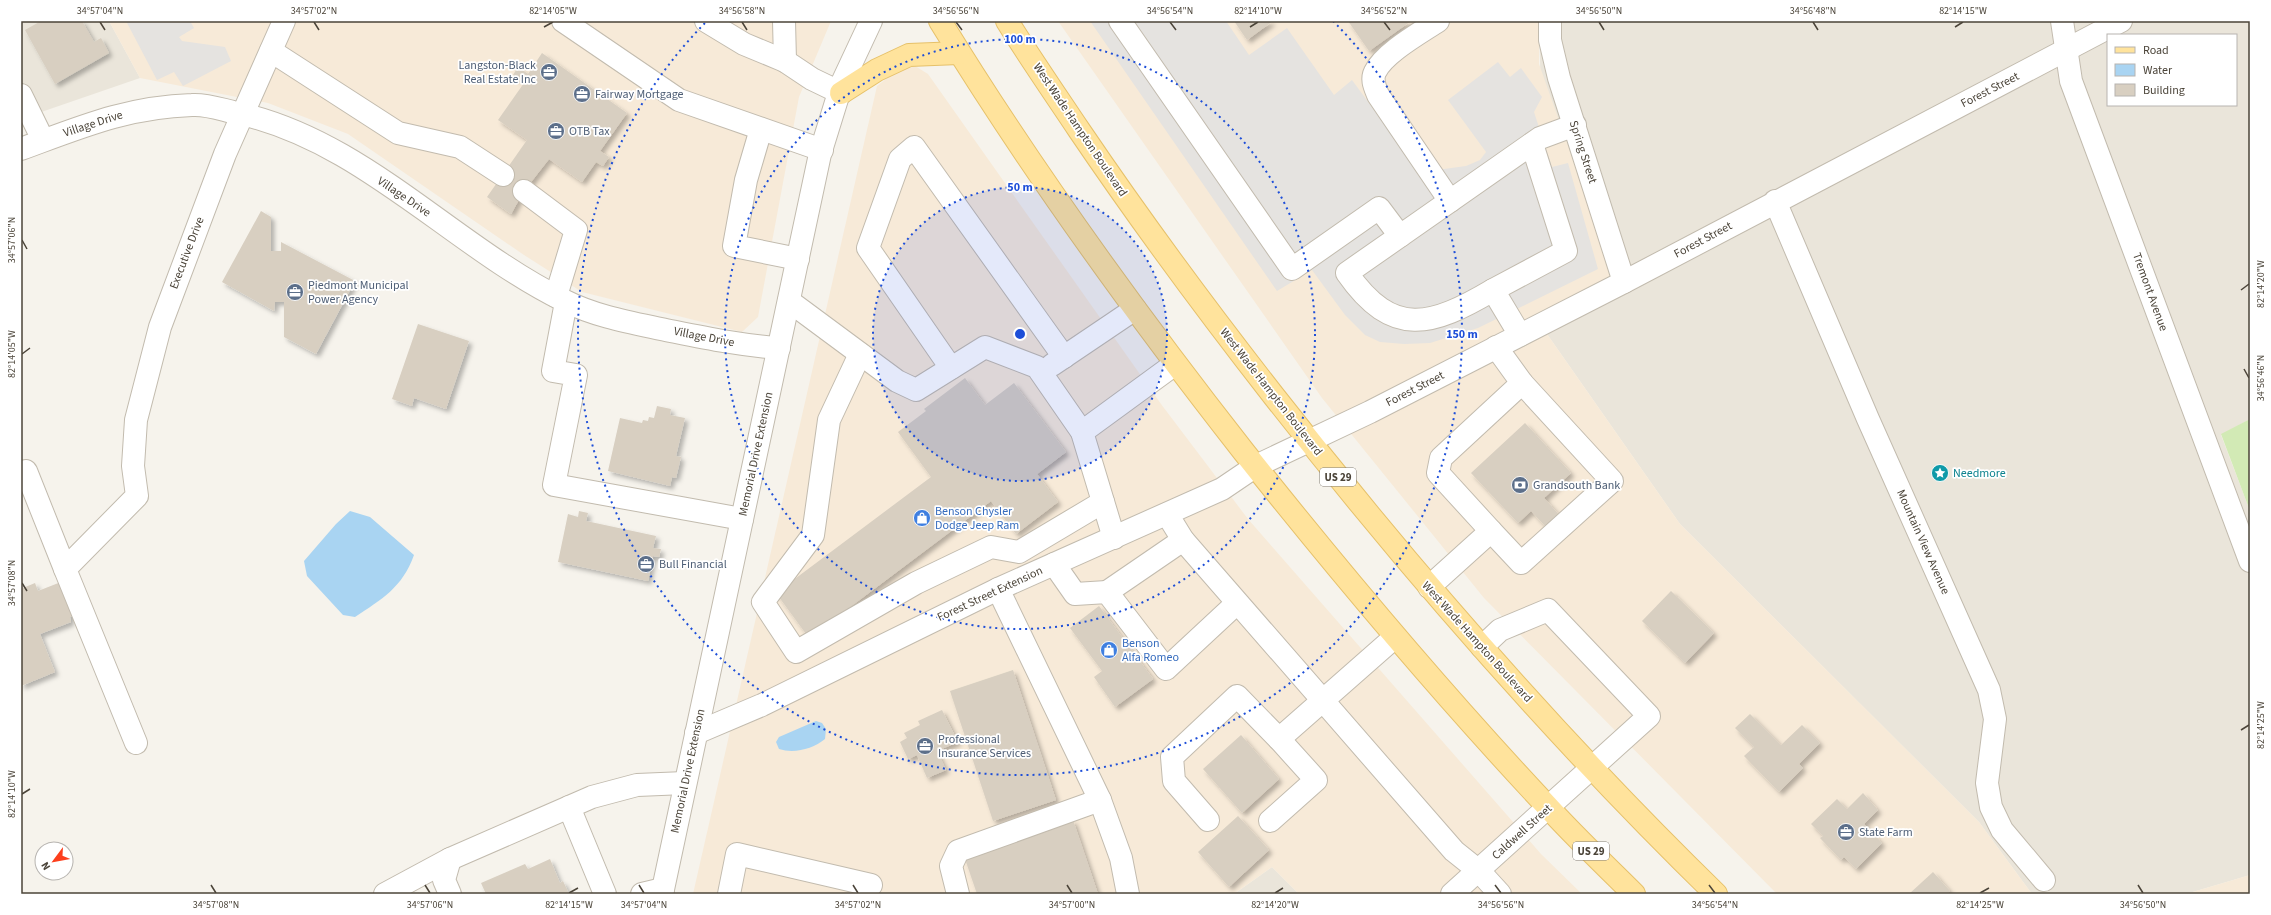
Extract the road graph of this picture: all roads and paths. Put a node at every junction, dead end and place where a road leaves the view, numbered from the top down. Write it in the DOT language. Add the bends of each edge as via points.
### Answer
graph roads {
  1 [pos="284,21"];
  2 [pos="563,21"];
  3 [pos="784,21"];
  4 [pos="871,21"];
  5 [pos="940,21"];
  6 [pos="1007,21"];
  7 [pos="1120,21"];
  8 [pos="1438,21"];
  9 [pos="1550,21"];
  10 [pos="2062,21"];
  11 [pos="2121,21"];
  12 [pos="707,22"];
  13 [pos="2068,50"];
  14 [pos="271,51"];
  15 [pos="959,53"];
  16 [pos="785,61"];
  17 [pos="840,93"];
  18 [pos="21,95"];
  19 [pos="242,114"];
  20 [pos="1575,125"];
  21 [pos="761,129"];
  22 [pos="43,140"];
  23 [pos="1532,144"];
  24 [pos="21,148"];
  25 [pos="822,150"];
  26 [pos="503,175"];
  27 [pos="524,191"];
  28 [pos="1450,201"];
  29 [pos="1775,202"];
  30 [pos="1400,236"];
  31 [pos="798,259"];
  32 [pos="1624,282"];
  33 [pos="1493,290"];
  34 [pos="561,299"];
  35 [pos="789,301"];
  36 [pos="1135,309"];
  37 [pos="1520,335"];
  38 [pos="1496,347"];
  39 [pos="779,348"];
  40 [pos="860,354"];
  41 [pos="1064,357"];
  42 [pos="1176,364"];
  43 [pos="951,368"];
  44 [pos="1041,372"];
  45 [pos="1522,383"];
  46 [pos="1082,432"];
  47 [pos="1309,441"];
  48 [pos="1282,453"];
  49 [pos="1256,466"];
  50 [pos="26,471"];
  51 [pos="1103,502"];
  52 [pos="1167,514"];
  53 [pos="742,519"];
  54 [pos="1492,531"];
  55 [pos="1114,538"];
  56 [pos="1183,540"];
  57 [pos="2250,561"];
  58 [pos="1054,564"];
  59 [pos="65,569"];
  60 [pos="1429,587"];
  61 [pos="998,589"];
  62 [pos="1107,592"];
  63 [pos="1237,603"];
  64 [pos="1396,637"];
  65 [pos="1482,648"];
  66 [pos="1322,700"];
  67 [pos="696,733"];
  68 [pos="1279,739"];
  69 [pos="136,743"];
  70 [pos="1590,768"];
  71 [pos="685,783"];
  72 [pos="1100,800"];
  73 [pos="569,807"];
  74 [pos="1548,808"];
  75 [pos="1208,820"];
  76 [pos="1270,821"];
  77 [pos="450,859"];
  78 [pos="1479,871"];
  79 [pos="2044,880"];
  80 [pos="871,885"];
  81 [pos="656,892"];
  82 [pos="385,894"];
  83 [pos="450,894"];
  84 [pos="604,894"];
  85 [pos="729,894"];
  86 [pos="958,894"];
  87 [pos="1128,894"];
  88 [pos="1452,894"];
  89 [pos="1500,894"];
  90 [pos="1634,894"];
  91 [pos="1716,894"];
  1 -- 14 [label="street, Executive Drive"];
  2 -- 21 [label="street" via="678,100"];
  3 -- 16 [label="street"];
  4 -- 17 [label="street, Memorial Drive Extension" via="850,64"];
  5 -- 15 [label="main road, US 29"];
  6 -- 47 [label="main road, West Wade Hampton Boulevard / US 29" via="1123,195 1214,320"];
  7 -- 30 [label="street" via="1292,269 1379,208"];
  8 -- 28 [label="street" via="1384,60 1374,72 1373,83 1378,95"];
  9 -- 20 [label="street, Spring Street" via="1552,48"];
  10 -- 13 [label="street, Tremont Avenue"];
  11 -- 13 [label="street, Forest Street"];
  12 -- 16 [label="street" via="744,44"];
  13 -- 29 [label="street, Forest Street"];
  13 -- 57 [label="street, Tremont Avenue" via="2071,81"];
  14 -- 19 [label="street, Executive Drive"];
  14 -- 26 [label="street" via="398,133 460,147"];
  15 -- 17 [label="main road" via="909,55 877,70"];
  15 -- 36 [label="main road, US 29" via="1071,221"];
  16 -- 17 [label="street"];
  17 -- 25 [label="street, Memorial Drive Extension"];
  18 -- 22 [label="street"];
  19 -- 22 [label="street, Village Drive" via="194,105 145,108 108,117"];
  19 -- 34 [label="street, Village Drive" via="269,120 310,138 356,164 521,277"];
  19 -- 59 [label="street, Executive Drive" via="160,327 136,420 133,466 137,496"];
  20 -- 23 [label="street" via="1540,138"];
  20 -- 32 [label="street, Spring Street"];
  21 -- 25 [label="street"];
  21 -- 31 [label="street" via="746,180 734,246"];
  22 -- 24 [label="street, Village Drive"];
  23 -- 28 [label="street"];
  23 -- 33 [label="street" via="1566,251"];
  25 -- 31 [label="street, Memorial Drive Extension"];
  27 -- 34 [label="street" via="576,230"];
  28 -- 30 [label="street"];
  29 -- 32 [label="street, Forest Street"];
  29 -- 79 [label="street, Mountain View Avenue" via="1989,690 1995,719 1987,783 1991,807 2002,830"];
  30 -- 33 [label="street" via="1347,273 1369,300 1386,312 1417,321 1434,318 1461,308"];
  31 -- 35 [label="street, Memorial Drive Extension"];
  32 -- 37 [label="street, Forest Street"];
  33 -- 37 [label="street"];
  34 -- 39 [label="street, Village Drive" via="594,313 628,322 733,344"];
  34 -- 53 [label="street" via="553,371 576,375 554,485"];
  35 -- 39 [label="street, Memorial Drive Extension"];
  35 -- 40 [label="street"];
  36 -- 41 [label="street"];
  36 -- 42 [label="main road, US 29"];
  37 -- 38 [label="street, Forest Street"];
  38 -- 45 [label="street"];
  38 -- 47 [label="street, Forest Street"];
  39 -- 53 [label="street, Memorial Drive Extension"];
  40 -- 43 [label="street" via="897,381 916,390"];
  40 -- 51 [label="street" via="829,420 813,535 763,602 796,652 916,583 991,548 1019,552"];
  41 -- 43 [label="street" via="914,147 900,160 868,248"];
  41 -- 44 [label="street"];
  42 -- 46 [label="street"];
  42 -- 49 [label="main road, US 29"];
  43 -- 44 [label="street" via="985,347 1038,367"];
  44 -- 46 [label="street"];
  45 -- 54 [label="street" via="1441,458 1438,473"];
  45 -- 54 [label="street" via="1612,481 1521,562"];
  46 -- 51 [label="street"];
  47 -- 48 [label="street, Forest Street"];
  47 -- 60 [label="main road, West Wade Hampton Boulevard / US 29"];
  48 -- 49 [label="street, Forest Street Extension"];
  49 -- 52 [label="street, Forest Street Extension" via="1222,489"];
  49 -- 64 [label="main road, US 29"];
  50 -- 59 [label="street"];
  51 -- 55 [label="street"];
  52 -- 55 [label="street, Forest Street Extension"];
  52 -- 56 [label="street"];
  53 -- 67 [label="street, Memorial Drive Extension"];
  54 -- 60 [label="street"];
  55 -- 58 [label="street, Forest Street Extension"];
  56 -- 62 [label="street"];
  56 -- 63 [label="street"];
  58 -- 61 [label="street, Forest Street Extension"];
  58 -- 62 [label="street" via="1075,594"];
  59 -- 69 [label="street"];
  60 -- 65 [label="main road, West Wade Hampton Boulevard / US 29"];
  61 -- 67 [label="street, Forest Street Extension" via="762,705"];
  61 -- 72 [label="street"];
  62 -- 63 [label="street" via="1166,669"];
  63 -- 66 [label="street"];
  64 -- 66 [label="street"];
  64 -- 74 [label="main road, US 29"];
  65 -- 70 [label="main road, West Wade Hampton Boulevard / US 29"];
  65 -- 70 [label="street, Caldwell Street" via="1500,630 1548,610 1649,716"];
  66 -- 68 [label="street"];
  66 -- 78 [label="street" via="1454,851"];
  67 -- 71 [label="street, Memorial Drive Extension"];
  68 -- 75 [label="street" via="1237,696 1172,758 1174,781"];
  68 -- 76 [label="street" via="1316,780"];
  70 -- 74 [label="street, Caldwell Street"];
  70 -- 91 [label="main road, West Wade Hampton Boulevard / US 29"];
  71 -- 73 [label="street" via="637,785 592,796"];
  71 -- 81 [label="street, Memorial Drive Extension"];
  72 -- 86 [label="street" via="958,851 951,866"];
  72 -- 87 [label="street" via="1121,858"];
  73 -- 77 [label="street"];
  73 -- 84 [label="street"];
  74 -- 78 [label="street, Caldwell Street"];
  74 -- 90 [label="main road, US 29"];
  77 -- 82 [label="street"];
  77 -- 83 [label="street" via="444,880"];
  78 -- 88 [label="street, Caldwell Street"];
  78 -- 89 [label="street"];
  80 -- 85 [label="street" via="738,854"];
}
